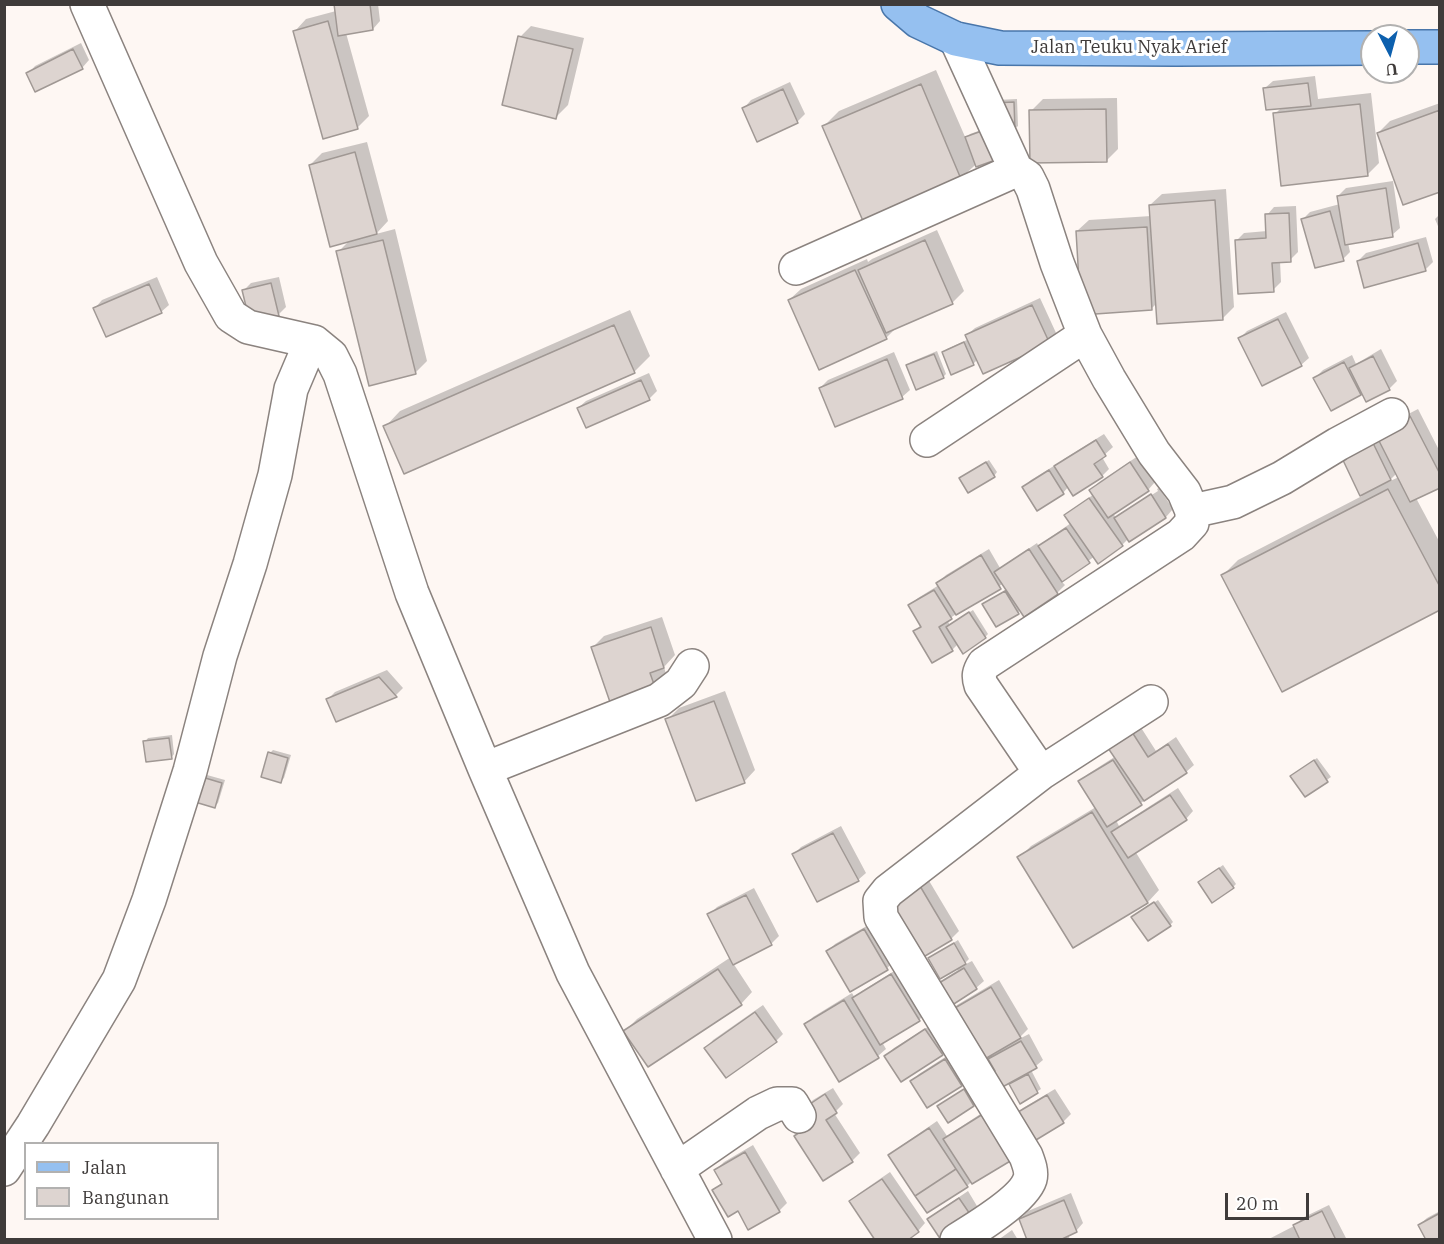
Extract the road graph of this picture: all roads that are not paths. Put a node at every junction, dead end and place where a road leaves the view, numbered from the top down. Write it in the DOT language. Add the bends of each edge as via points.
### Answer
graph roads {
  1 [pos="87,4"];
  2 [pos="898,4"];
  3 [pos="956,39"];
  4 [pos="1420,47"];
  5 [pos="1440,47"];
  6 [pos="1360,48"];
  7 [pos="1016,170"];
  8 [pos="796,268"];
  9 [pos="1085,334"];
  10 [pos="314,342"];
  11 [pos="1392,415"];
  12 [pos="927,440"];
  13 [pos="1192,512"];
  14 [pos="692,666"];
  15 [pos="1151,702"];
  16 [pos="484,769"];
  17 [pos="1041,773"];
  18 [pos="800,1116"];
  19 [pos="4,1168"];
  20 [pos="677,1169"];
  21 [pos="715,1239"];
  22 [pos="957,1239"];
  1 -- 10 [label="street" via="201,263 231,316 248,327"];
  2 -- 3 [label="main road, Jalan Teuku Nyak Arief" via="918,21"];
  3 -- 6 [label="main road, Jalan Teuku Nyak Arief" via="1000,48"];
  3 -- 7 [label="street"];
  4 -- 5 [label="main road"];
  7 -- 8 [label="street"];
  7 -- 9 [label="street" via="1027,177 1033,189"];
  9 -- 12 [label="street"];
  9 -- 13 [label="street" via="1154,453 1184,492"];
  10 -- 16 [label="street" via="331,356 340,374 412,592"];
  10 -- 19 [label="street" via="291,389 275,475 250,564 149,900 119,980"];
  11 -- 13 [label="street" via="1233,502"];
  13 -- 17 [label="street" via="1192,523 1181,535 980,670 981,685"];
  14 -- 16 [label="street" via="681,683 659,700"];
  15 -- 17 [label="street"];
  16 -- 20 [label="street" via="573,973"];
  17 -- 22 [label="street" via="888,891 880,902 881,917 1026,1156 1029,1167 1027,1187 989,1220"];
  18 -- 20 [label="street" via="792,1104 777,1104"];
  20 -- 21 [label="street"];
}
